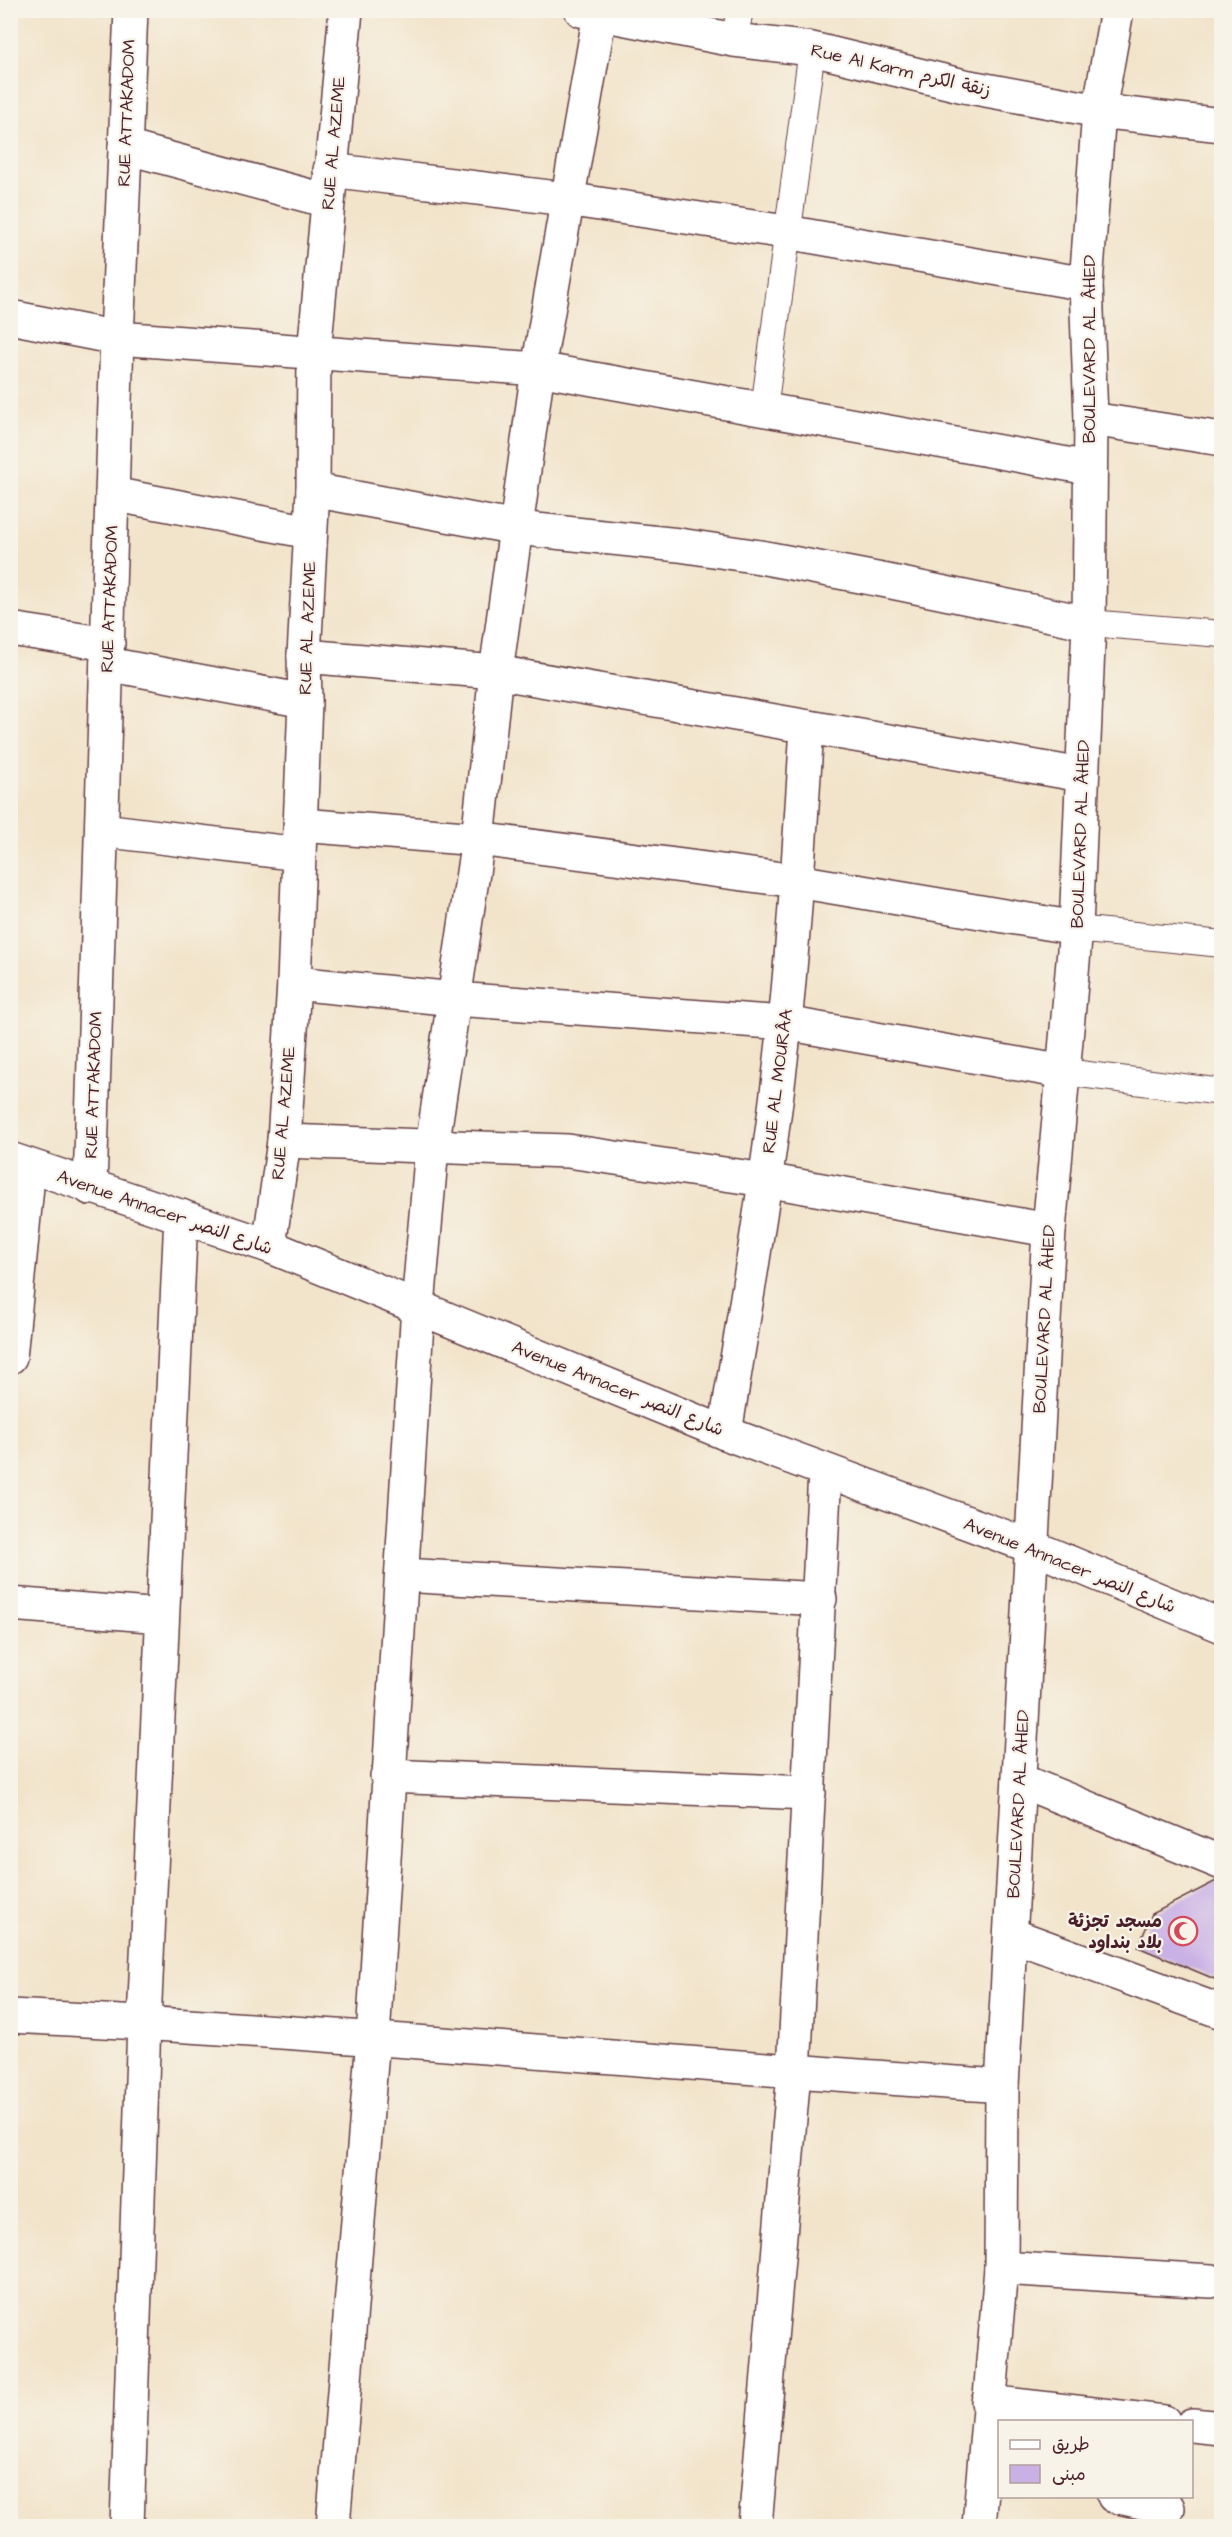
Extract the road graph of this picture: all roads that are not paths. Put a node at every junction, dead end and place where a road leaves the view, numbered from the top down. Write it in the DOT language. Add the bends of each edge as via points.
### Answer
graph roads {
  1 [pos="131,10"];
  2 [pos="346,10"];
  3 [pos="1117,10"];
  4 [pos="594,11"];
  5 [pos="737,25"];
  6 [pos="812,49"];
  7 [pos="1099,111"];
  8 [pos="1221,125"];
  9 [pos="125,147"];
  10 [pos="329,185"];
  11 [pos="566,199"];
  12 [pos="786,232"];
  13 [pos="1086,284"];
  14 [pos="10,317"];
  15 [pos="117,338"];
  16 [pos="314,353"];
  17 [pos="538,369"];
  18 [pos="764,409"];
  19 [pos="1091,419"];
  20 [pos="1221,439"];
  21 [pos="1089,468"];
  22 [pos="313,490"];
  23 [pos="112,494"];
  24 [pos="517,528"];
  25 [pos="310,532"];
  26 [pos="1089,623"];
  27 [pos="10,629"];
  28 [pos="1221,634"];
  29 [pos="108,654"];
  30 [pos="304,656"];
  31 [pos="496,672"];
  32 [pos="305,701"];
  33 [pos="807,727"];
  34 [pos="1082,775"];
  35 [pos="102,830"];
  36 [pos="300,839"];
  37 [pos="478,839"];
  38 [pos="797,881"];
  39 [pos="1076,928"];
  40 [pos="1221,944"];
  41 [pos="294,983"];
  42 [pos="456,999"];
  43 [pos="785,1023"];
  44 [pos="1064,1072"];
  45 [pos="1221,1092"];
  46 [pos="284,1141"];
  47 [pos="432,1148"];
  48 [pos="20,1163"];
  49 [pos="765,1179"];
  50 [pos="90,1188"];
  51 [pos="181,1216"];
  52 [pos="1049,1230"];
  53 [pos="269,1246"];
  54 [pos="418,1306"];
  55 [pos="10,1358"];
  56 [pos="724,1433"];
  57 [pos="825,1472"];
  58 [pos="1030,1546"];
  59 [pos="402,1575"];
  60 [pos="820,1599"];
  61 [pos="10,1604"];
  62 [pos="162,1616"];
  63 [pos="1221,1626"];
  64 [pos="387,1776"];
  65 [pos="1019,1780"];
  66 [pos="809,1793"];
  67 [pos="1221,1863"];
  68 [pos="1012,1935"];
  69 [pos="1221,2012"];
  70 [pos="10,2016"];
  71 [pos="144,2022"];
  72 [pos="373,2038"];
  73 [pos="794,2072"];
  74 [pos="1002,2086"];
  75 [pos="1000,2268"];
  76 [pos="1211,2281"];
  77 [pos="988,2402"];
  78 [pos="1155,2420"];
  79 [pos="1193,2425"];
  80 [pos="1221,2428"];
  81 [pos="991,2470"];
  82 [pos="1123,2498"];
  83 [pos="1168,2508"];
  84 [pos="127,2526"];
  85 [pos="333,2526"];
  86 [pos="755,2526"];
  87 [pos="979,2526"];
  1 -- 9 [label="street, RUE ATTAKADOM"];
  2 -- 10 [label="street, RUE AL AZEME"];
  3 -- 7 [label="street, BOULEVARD AL ÂHED"];
  4 -- 5 [label="street, Rue Al Karm زنقة الكرم"];
  4 -- 11 [label="street"];
  5 -- 6 [label="street, Rue Al Karm زنقة الكرم"];
  6 -- 7 [label="street, Rue Al Karm زنقة الكرم" via="964,86"];
  6 -- 12 [label="street"];
  7 -- 8 [label="street, Rue Al Karm زنقة الكرم"];
  7 -- 13 [label="street, BOULEVARD AL ÂHED"];
  9 -- 10 [label="street"];
  9 -- 15 [label="street, RUE ATTAKADOM"];
  10 -- 11 [label="street"];
  10 -- 16 [label="street, RUE AL AZEME"];
  11 -- 12 [label="street"];
  11 -- 17 [label="street"];
  12 -- 13 [label="street"];
  12 -- 18 [label="street"];
  13 -- 19 [label="street, BOULEVARD AL ÂHED"];
  14 -- 15 [label="street"];
  15 -- 16 [label="street"];
  15 -- 23 [label="street, RUE ATTAKADOM"];
  16 -- 17 [label="street"];
  16 -- 22 [label="street, RUE AL AZEME"];
  17 -- 18 [label="street"];
  17 -- 24 [label="street"];
  18 -- 21 [label="street"];
  19 -- 20 [label="street"];
  19 -- 21 [label="street, BOULEVARD AL ÂHED"];
  21 -- 26 [label="street, BOULEVARD AL ÂHED"];
  22 -- 24 [label="street"];
  22 -- 25 [label="street, RUE AL AZEME"];
  23 -- 25 [label="street"];
  23 -- 29 [label="street, RUE ATTAKADOM"];
  24 -- 26 [label="street" via="759,557"];
  24 -- 31 [label="street"];
  25 -- 30 [label="street, RUE AL AZEME"];
  26 -- 28 [label="street"];
  26 -- 34 [label="street, BOULEVARD AL ÂHED"];
  27 -- 29 [label="street"];
  29 -- 32 [label="street"];
  29 -- 35 [label="street, RUE ATTAKADOM"];
  30 -- 31 [label="street"];
  30 -- 32 [label="street, RUE AL AZEME"];
  31 -- 33 [label="street"];
  31 -- 37 [label="street"];
  32 -- 36 [label="street, RUE AL AZEME"];
  33 -- 34 [label="street"];
  33 -- 38 [label="street, RUE AL MOURÂA"];
  34 -- 39 [label="street, BOULEVARD AL ÂHED"];
  35 -- 36 [label="street"];
  35 -- 50 [label="street, RUE ATTAKADOM"];
  36 -- 37 [label="street"];
  36 -- 41 [label="street, RUE AL AZEME"];
  37 -- 38 [label="street"];
  37 -- 42 [label="street"];
  38 -- 39 [label="street"];
  38 -- 43 [label="street, RUE AL MOURÂA"];
  39 -- 40 [label="street"];
  39 -- 44 [label="street, BOULEVARD AL ÂHED"];
  41 -- 42 [label="street"];
  41 -- 46 [label="street, RUE AL AZEME"];
  42 -- 43 [label="street"];
  42 -- 47 [label="street"];
  43 -- 44 [label="street"];
  43 -- 49 [label="street, RUE AL MOURÂA"];
  44 -- 45 [label="street"];
  44 -- 52 [label="street, BOULEVARD AL ÂHED"];
  46 -- 47 [label="street"];
  46 -- 53 [label="street, RUE AL AZEME"];
  47 -- 49 [label="street" via="568,1151"];
  47 -- 54 [label="street"];
  48 -- 50 [label="street, Avenue Annacer شارع النصر"];
  48 -- 55 [label="street"];
  49 -- 52 [label="street"];
  49 -- 56 [label="street, RUE AL MOURÂA"];
  50 -- 51 [label="street, Avenue Annacer شارع النصر"];
  51 -- 53 [label="street, Avenue Annacer شارع النصر"];
  51 -- 62 [label="street"];
  52 -- 58 [label="street, BOULEVARD AL ÂHED"];
  53 -- 54 [label="street, Avenue Annacer شارع النصر"];
  54 -- 56 [label="street, Avenue Annacer شارع النصر"];
  54 -- 59 [label="street"];
  56 -- 57 [label="street, Avenue Annacer شارع النصر"];
  57 -- 58 [label="street, Avenue Annacer شارع النصر"];
  57 -- 60 [label="street"];
  58 -- 63 [label="street, Avenue Annacer شارع النصر"];
  58 -- 65 [label="street, BOULEVARD AL ÂHED"];
  59 -- 60 [label="street"];
  59 -- 64 [label="street"];
  60 -- 66 [label="street"];
  61 -- 62 [label="street"];
  62 -- 71 [label="street"];
  64 -- 66 [label="street"];
  64 -- 72 [label="street"];
  65 -- 67 [label="street"];
  65 -- 68 [label="street, BOULEVARD AL ÂHED"];
  66 -- 73 [label="street"];
  68 -- 69 [label="street"];
  68 -- 74 [label="street, BOULEVARD AL ÂHED"];
  70 -- 71 [label="street"];
  71 -- 72 [label="street"];
  71 -- 84 [label="street"];
  72 -- 73 [label="street"];
  72 -- 85 [label="street"];
  73 -- 74 [label="street"];
  73 -- 86 [label="street"];
  74 -- 75 [label="street, BOULEVARD AL ÂHED"];
  75 -- 76 [label="street"];
  75 -- 77 [label="street, BOULEVARD AL ÂHED"];
  77 -- 78 [label="street"];
  77 -- 81 [label="street, BOULEVARD AL ÂHED"];
  79 -- 80 [label="street"];
  81 -- 87 [label="street, BOULEVARD AL ÂHED"];
  82 -- 83 [label="street"];
}
